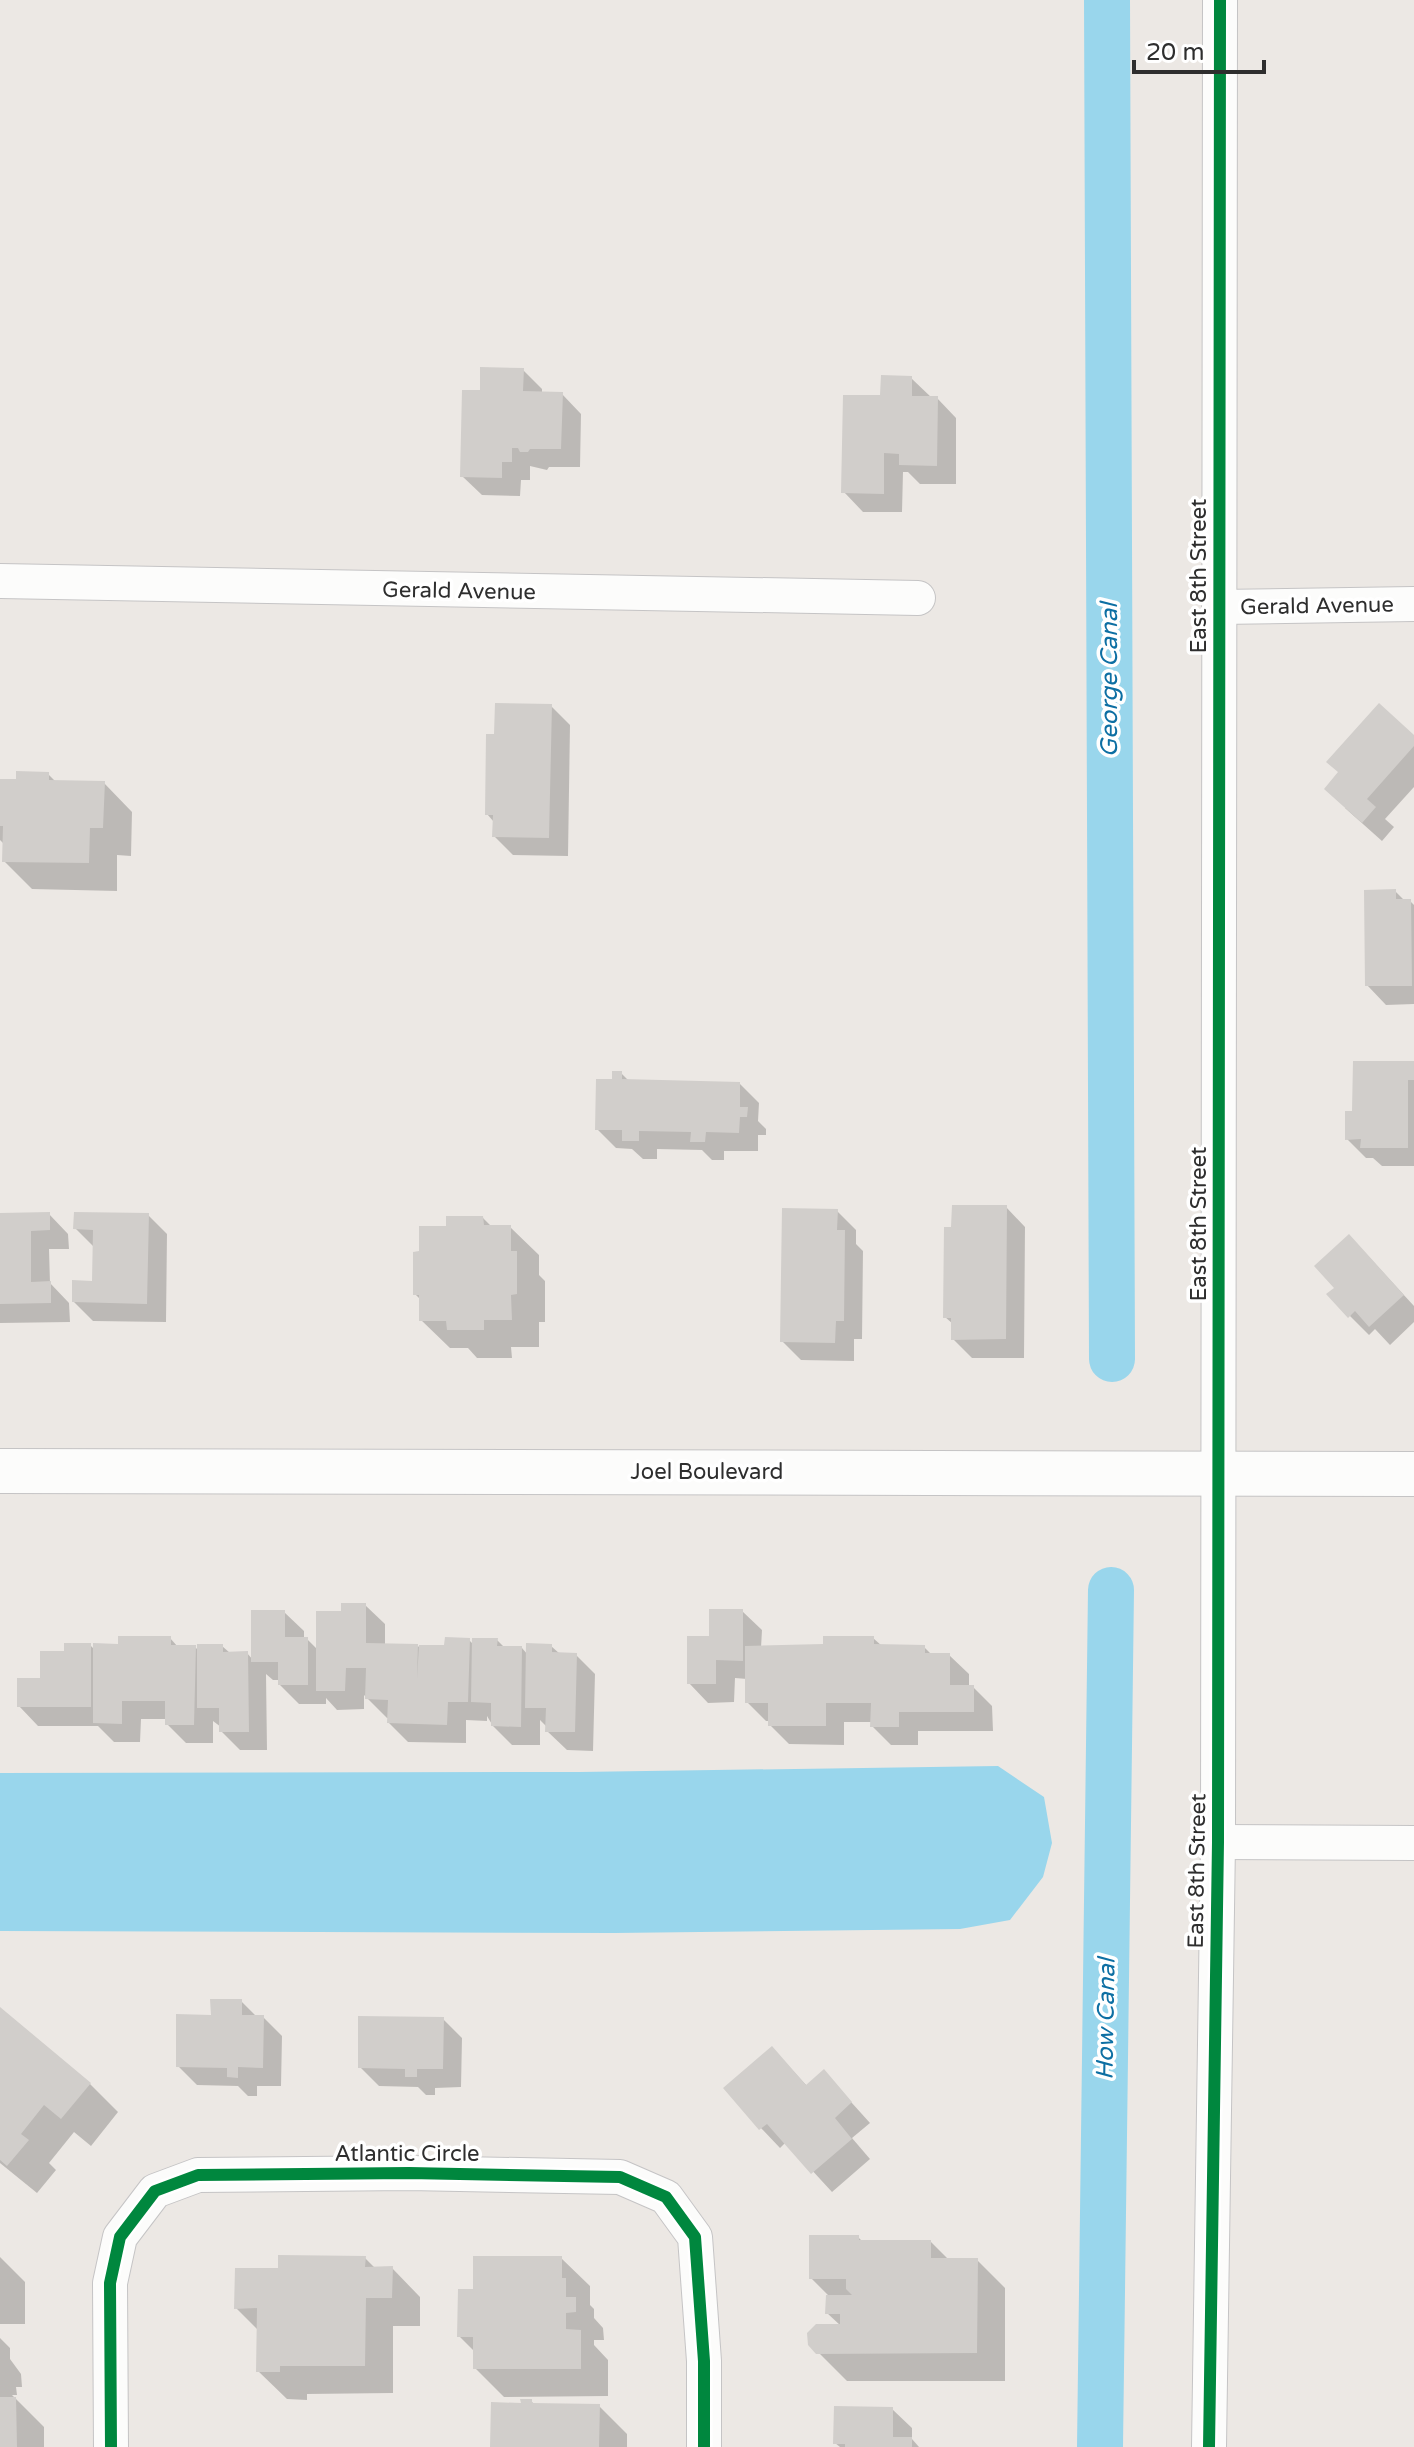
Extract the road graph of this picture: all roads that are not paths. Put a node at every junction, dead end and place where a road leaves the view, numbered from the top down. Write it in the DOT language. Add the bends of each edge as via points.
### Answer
graph roads {
  1 [pos="1220,0"];
  2 [pos="0,581"];
  3 [pos="918,598"];
  4 [pos="1414,604"];
  5 [pos="1219,607"];
  6 [pos="0,1471"];
  7 [pos="1219,1473"];
  8 [pos="1414,1474"];
  9 [pos="1218,1842"];
  10 [pos="1414,1843"];
  11 [pos="111,2447"];
  12 [pos="704,2447"];
  13 [pos="1209,2447"];
  1 -- 5 [label="street, East 8th Street"];
  2 -- 3 [label="street, Gerald Avenue"];
  4 -- 5 [label="street, Gerald Avenue"];
  5 -- 7 [label="street, East 8th Street"];
  6 -- 7 [label="main road, Joel Boulevard"];
  7 -- 8 [label="main road, Joel Boulevard"];
  7 -- 9 [label="street, East 8th Street"];
  9 -- 10 [label="street"];
  9 -- 13 [label="street, East 8th Street"];
  11 -- 12 [label="street, Atlantic Circle" via="110,2283 120,2237 155,2191 198,2175 409,2173 620,2177 666,2197 695,2237"];
}
